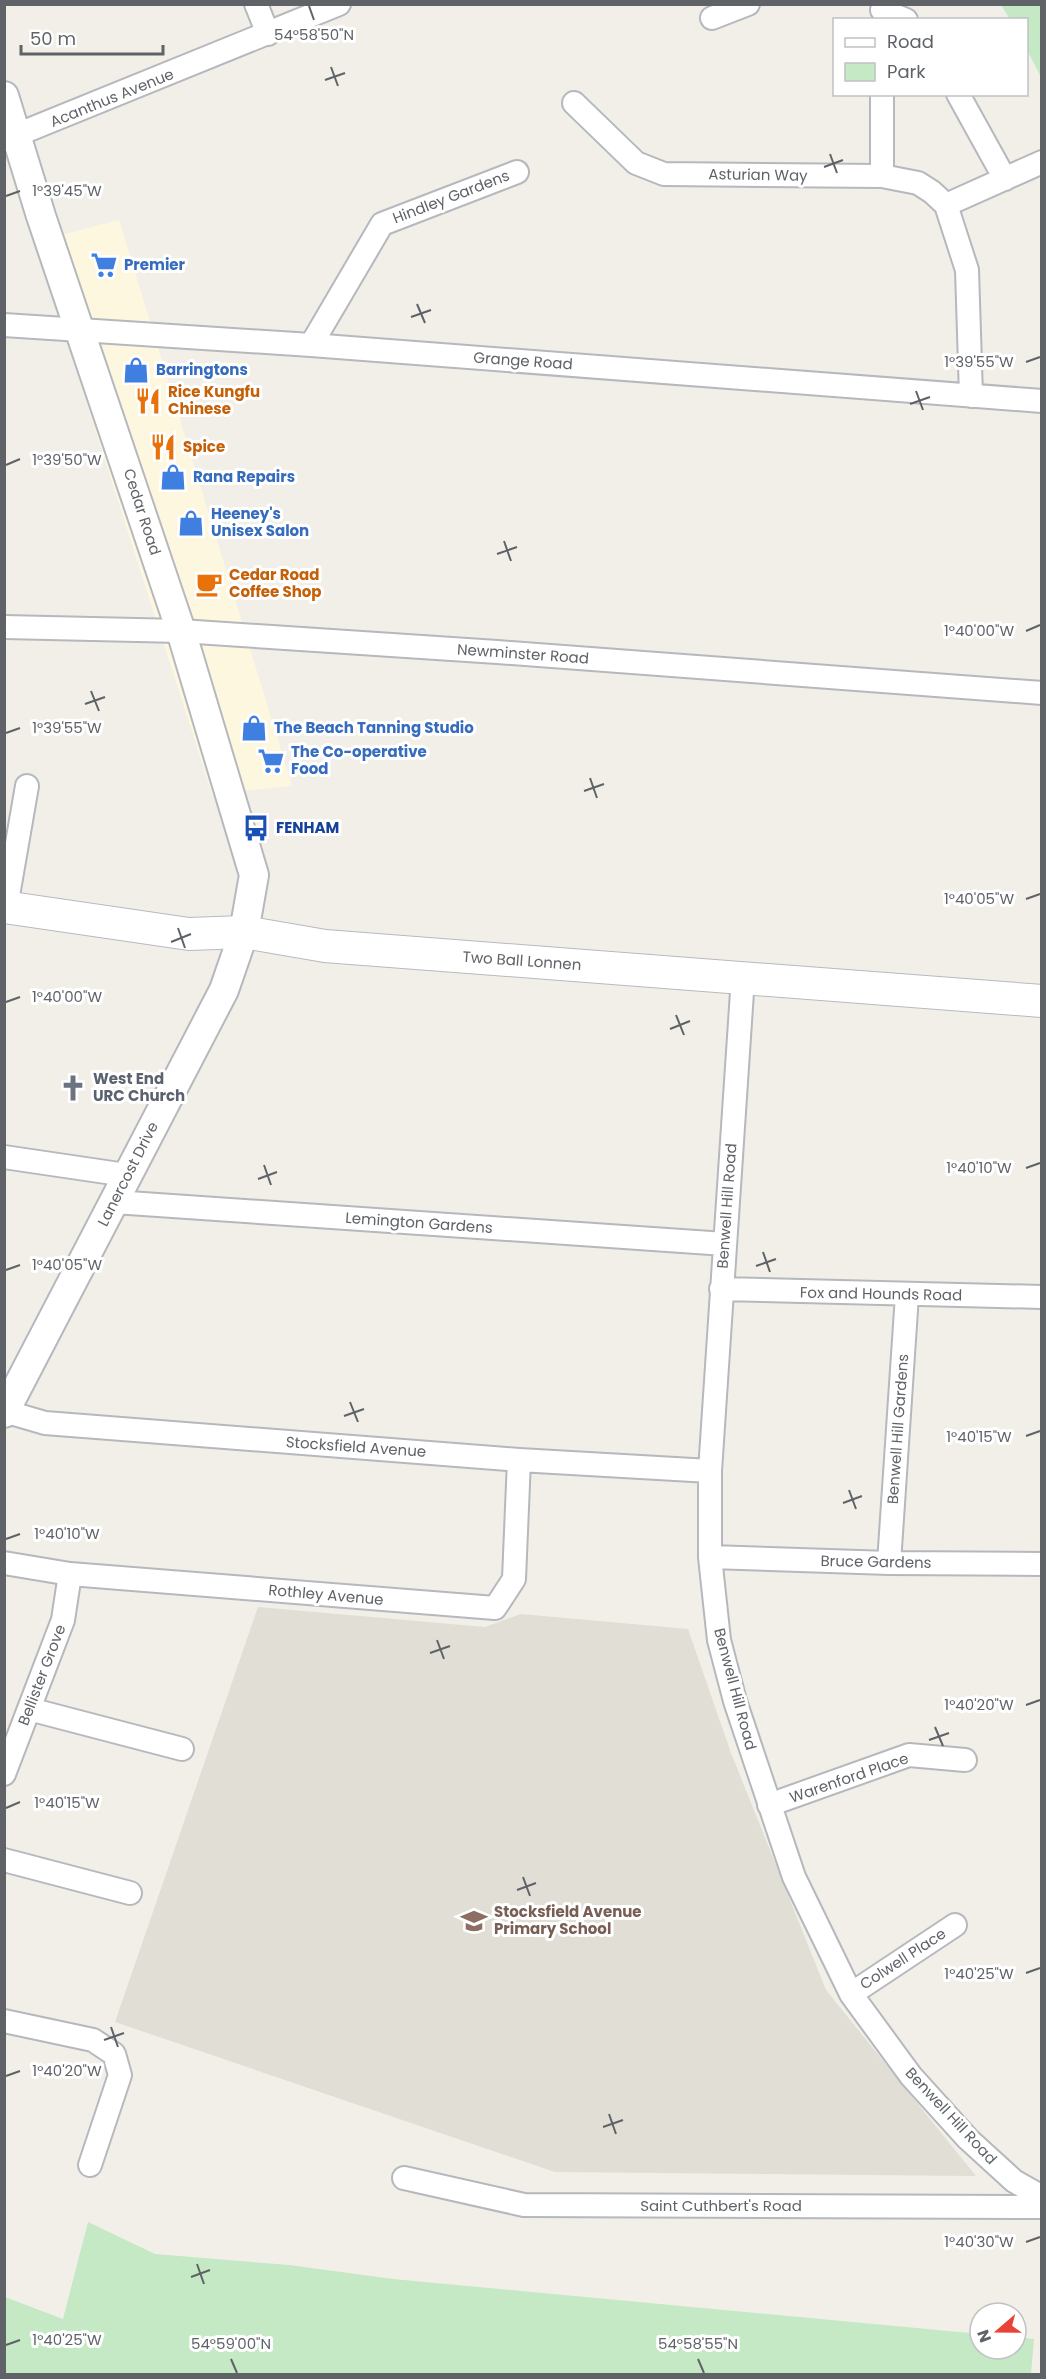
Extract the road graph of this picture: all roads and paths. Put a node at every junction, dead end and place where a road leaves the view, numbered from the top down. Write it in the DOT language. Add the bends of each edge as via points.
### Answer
graph roads {
  1 [pos="256,4"];
  2 [pos="339,4"];
  3 [pos="748,4"];
  4 [pos="881,11"];
  5 [pos="712,18"];
  6 [pos="900,18"];
  7 [pos="268,34"];
  8 [pos="4,96"];
  9 [pos="882,96"];
  10 [pos="959,96"];
  11 [pos="574,103"];
  12 [pos="11,138"];
  13 [pos="1041,162"];
  14 [pos="517,172"];
  15 [pos="882,176"];
  16 [pos="1005,179"];
  17 [pos="946,206"];
  18 [pos="4,325"];
  19 [pos="79,328"];
  20 [pos="311,345"];
  21 [pos="971,396"];
  22 [pos="1041,401"];
  23 [pos="4,627"];
  24 [pos="181,631"];
  25 [pos="1041,693"];
  26 [pos="27,786"];
  27 [pos="5,907"];
  28 [pos="244,932"];
  29 [pos="743,977"];
  30 [pos="1041,1001"];
  31 [pos="4,1157"];
  32 [pos="126,1175"];
  33 [pos="114,1202"];
  34 [pos="724,1244"];
  35 [pos="722,1289"];
  36 [pos="907,1295"];
  37 [pos="1041,1297"];
  38 [pos="5,1412"];
  39 [pos="519,1460"];
  40 [pos="710,1471"];
  41 [pos="710,1557"];
  42 [pos="4,1563"];
  43 [pos="889,1563"];
  44 [pos="1041,1564"];
  45 [pos="70,1574"];
  46 [pos="29,1709"];
  47 [pos="182,1749"];
  48 [pos="965,1760"];
  49 [pos="4,1774"];
  50 [pos="769,1805"];
  51 [pos="4,1860"];
  52 [pos="130,1893"];
  53 [pos="955,1925"];
  54 [pos="851,1994"];
  55 [pos="4,2021"];
  56 [pos="90,2165"];
  57 [pos="404,2178"];
  58 [pos="1041,2197"];
  59 [pos="1041,2207"];
  1 -- 7 [label="street"];
  2 -- 7 [label="street, Acanthus Avenue"];
  3 -- 5 [label="street"];
  4 -- 6 [label="street"];
  7 -- 12 [label="street, Acanthus Avenue"];
  8 -- 12 [label="street, Cedar Road"];
  9 -- 15 [label="street"];
  10 -- 16 [label="street"];
  11 -- 15 [label="street, Asturian Way" via="636,163 664,174"];
  12 -- 19 [label="street, Cedar Road"];
  13 -- 16 [label="street"];
  14 -- 20 [label="street, Hindley Gardens" via="382,224"];
  15 -- 17 [label="street, Asturian Way" via="918,183"];
  16 -- 17 [label="street"];
  17 -- 21 [label="street" via="967,270"];
  18 -- 19 [label="street, Grange Road"];
  19 -- 20 [label="street, Grange Road"];
  19 -- 24 [label="street, Cedar Road"];
  20 -- 21 [label="street, Grange Road"];
  21 -- 22 [label="street, Grange Road"];
  23 -- 24 [label="street, Newminster Road"];
  24 -- 25 [label="street, Newminster Road"];
  24 -- 28 [label="street, Cedar Road" via="254,875"];
  26 -- 27 [label="street"];
  27 -- 28 [label="main road, Two Ball Lonnen" via="189,934"];
  28 -- 29 [label="main road, Two Ball Lonnen" via="325,946"];
  28 -- 32 [label="street, Lanercost Drive" via="224,990"];
  29 -- 30 [label="main road, Two Ball Lonnen"];
  29 -- 34 [label="street, Benwell Hill Road"];
  31 -- 32 [label="street"];
  32 -- 33 [label="street, Lanercost Drive"];
  33 -- 34 [label="street, Lemington Gardens"];
  33 -- 38 [label="street, Lanercost Drive"];
  34 -- 35 [label="street, Benwell Hill Road"];
  35 -- 36 [label="street, Fox and Hounds Road"];
  35 -- 40 [label="street, Benwell Hill Road"];
  36 -- 37 [label="street, Fox and Hounds Road"];
  36 -- 43 [label="street, Benwell Hill Gardens"];
  38 -- 39 [label="street, Stocksfield Avenue" via="45,1423"];
  39 -- 40 [label="street, Stocksfield Avenue"];
  39 -- 45 [label="street, Rothley Avenue" via="514,1579 495,1608"];
  40 -- 41 [label="street, Benwell Hill Road"];
  41 -- 43 [label="street, Bruce Gardens"];
  41 -- 50 [label="street, Benwell Hill Road" via="719,1640"];
  42 -- 45 [label="street, Rothley Avenue"];
  43 -- 44 [label="street, Bruce Gardens"];
  45 -- 46 [label="street, Bellister Grove" via="63,1620"];
  46 -- 47 [label="street"];
  46 -- 49 [label="street, Bellister Grove"];
  48 -- 50 [label="street, Warenford Place" via="909,1755"];
  50 -- 54 [label="street, Benwell Hill Road" via="794,1876"];
  51 -- 52 [label="street"];
  53 -- 54 [label="street, Colwell Place"];
  54 -- 58 [label="street, Benwell Hill Road" via="911,2076 968,2139 1014,2181"];
  55 -- 56 [label="street" via="93,2040 114,2054 120,2075"];
  57 -- 59 [label="street, Saint Cuthbert's Road" via="524,2205"];
}
